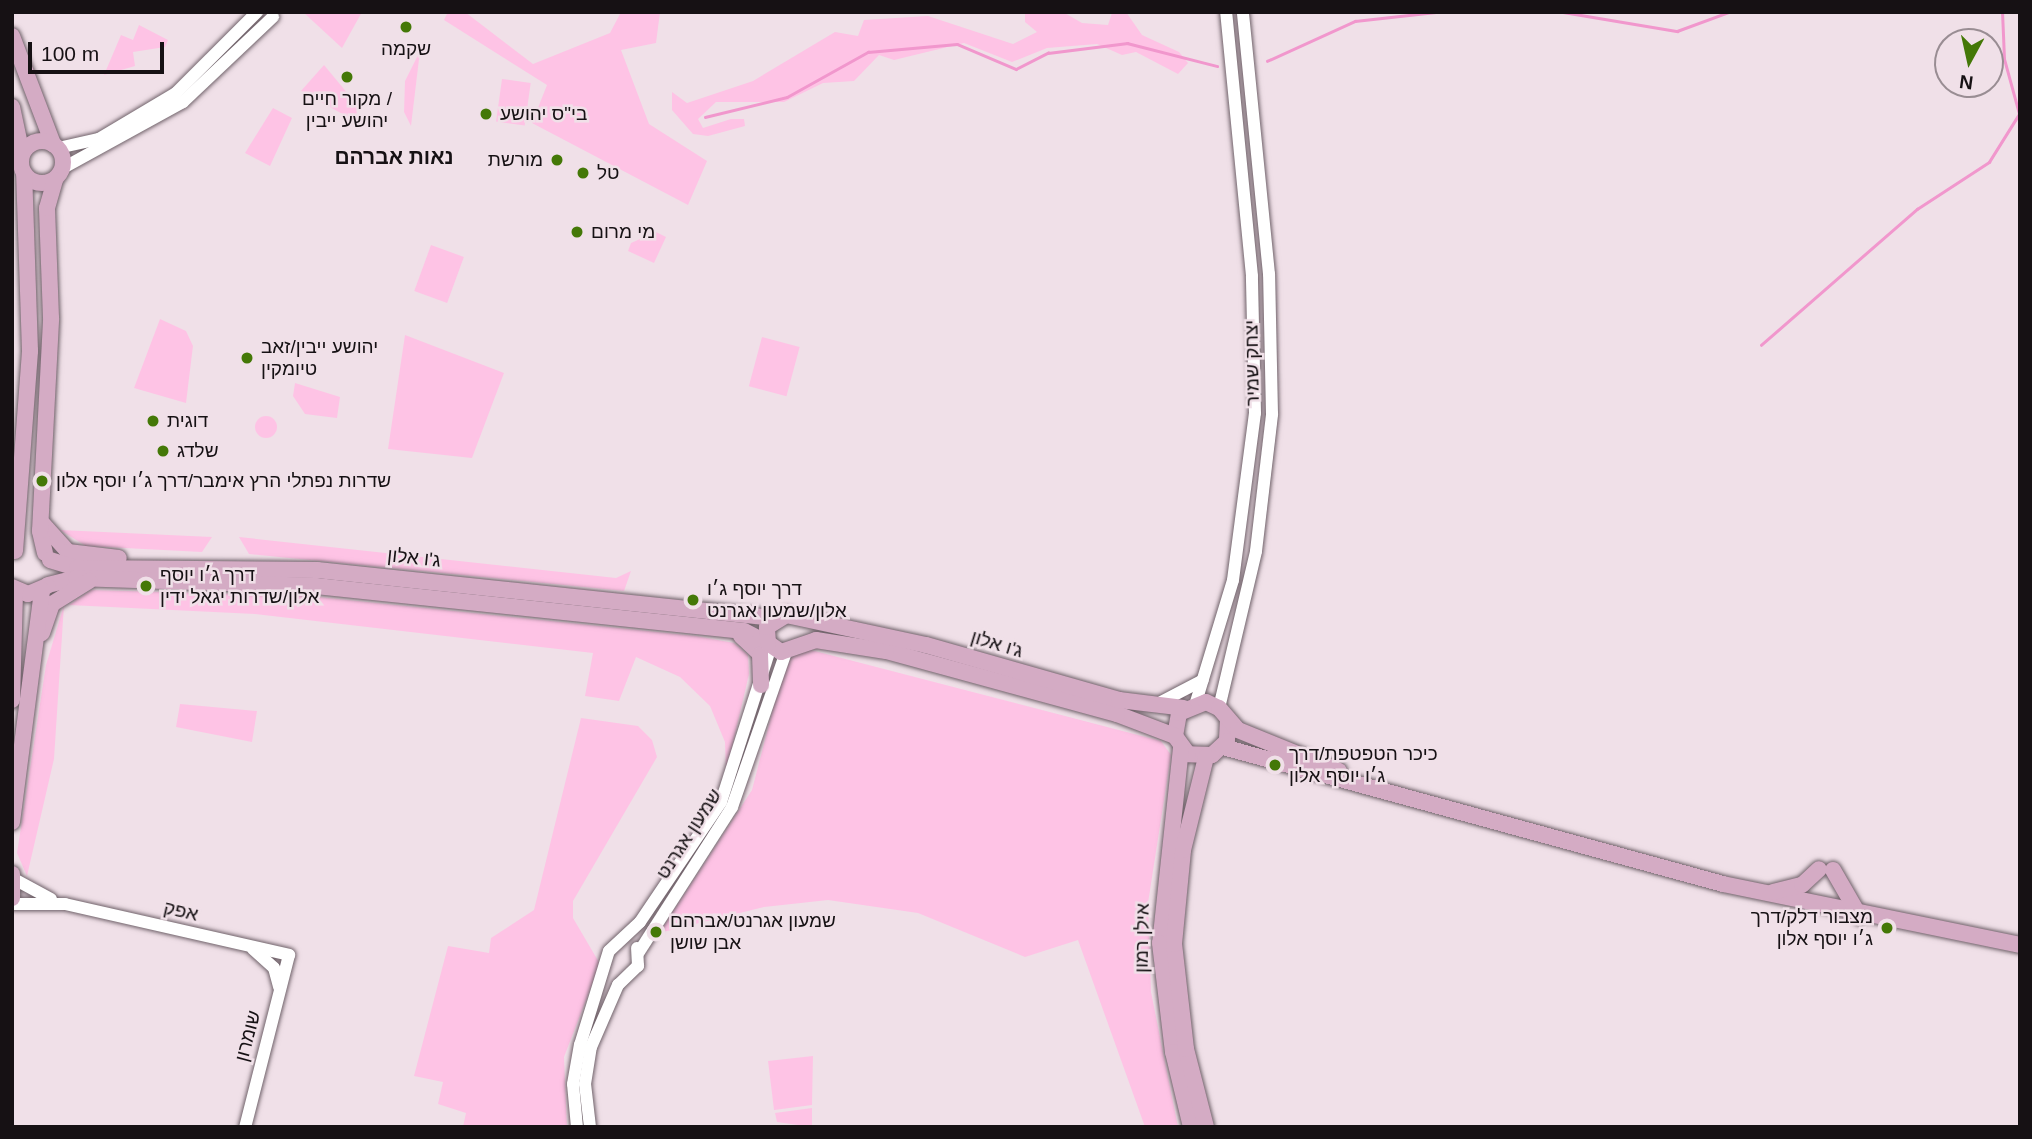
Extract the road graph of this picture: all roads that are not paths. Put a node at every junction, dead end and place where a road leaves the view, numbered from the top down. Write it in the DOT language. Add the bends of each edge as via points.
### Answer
graph roads {
  1 [pos="1226,12"];
  2 [pos="1243,12"];
  3 [pos="269,13"];
  4 [pos="12,36"];
  5 [pos="12,107"];
  6 [pos="55,146"];
  7 [pos="22,153"];
  8 [pos="24,174"];
  9 [pos="59,174"];
  10 [pos="27,426"];
  11 [pos="41,519"];
  12 [pos="12,522"];
  13 [pos="14,552"];
  14 [pos="48,556"];
  15 [pos="198,566"];
  16 [pos="96,579"];
  17 [pos="45,587"];
  18 [pos="13,588"];
  19 [pos="774,618"];
  20 [pos="12,621"];
  21 [pos="797,621"];
  22 [pos="727,629"];
  23 [pos="781,646"];
  24 [pos="16,651"];
  25 [pos="33,666"];
  26 [pos="1207,674"];
  27 [pos="761,685"];
  28 [pos="12,700"];
  29 [pos="1136,704"];
  30 [pos="1190,705"];
  31 [pos="1224,714"];
  32 [pos="1178,742"];
  33 [pos="1223,747"];
  34 [pos="1206,757"];
  35 [pos="1383,789"];
  36 [pos="12,822"];
  37 [pos="13,876"];
  38 [pos="1764,893"];
  39 [pos="12,901"];
  40 [pos="65,904"];
  41 [pos="1860,917"];
  42 [pos="621,942"];
  43 [pos="2020,945"];
  44 [pos="246,946"];
  45 [pos="639,952"];
  46 [pos="289,955"];
  47 [pos="608,959"];
  48 [pos="629,973"];
  49 [pos="280,993"];
  50 [pos="245,1127"];
  51 [pos="578,1127"];
  52 [pos="590,1127"];
  53 [pos="1191,1127"];
  54 [pos="1206,1127"];
  1 -- 26 [label="street, יצחק שמיר" via="1252,276 1255,413 1240,548"];
  2 -- 31 [label="street, יצחק שמיר" via="1269,274 1272,414 1256,551"];
  3 -- 6 [label="street" via="176,93 99,139"];
  3 -- 9 [label="street" via="183,102"];
  4 -- 6 [label="main road"];
  5 -- 7 [label="main road"];
  6 -- 7 [label="main road" via="35,142"];
  6 -- 9 [label="main road"];
  7 -- 8 [label="main road"];
  8 -- 9 [label="main road" via="38,183"];
  8 -- 10 [label="main road" via="31,284"];
  9 -- 11 [label="main road" via="47,208 51,318"];
  10 -- 12 [label="main road"];
  10 -- 13 [label="main road"];
  11 -- 14 [label="main road"];
  11 -- 15 [label="main road" via="68,552"];
  13 -- 14 [label="main road, ג'ו אלון" via="30,547"];
  14 -- 15 [label="main road, ג'ו אלון" via="77,568"];
  14 -- 17 [label="main road"];
  15 -- 19 [label="main road, ג'ו אלון" via="357,574"];
  16 -- 17 [label="main road, ג'ו אלון"];
  16 -- 22 [label="main road, ג'ו אלון" via="316,586"];
  16 -- 25 [label="main road" via="52,604"];
  17 -- 18 [label="main road, ג'ו אלון"];
  17 -- 25 [label="main road"];
  18 -- 24 [label="main road"];
  19 -- 21 [label="main road, ג'ו אלון"];
  19 -- 23 [label="main road" via="767,627"];
  20 -- 24 [label="main road"];
  21 -- 23 [label="main road"];
  21 -- 29 [label="main road, ג'ו אלון" via="926,645"];
  22 -- 23 [label="main road, ג'ו אלון"];
  22 -- 27 [label="main road" via="757,647"];
  23 -- 27 [label="street, שמעון אגרנט"];
  23 -- 32 [label="main road, ג'ו אלון" via="816,639 948,666"];
  23 -- 45 [label="street, שמעון אגרנט" via="732,807"];
  24 -- 28 [label="main road"];
  25 -- 36 [label="main road"];
  26 -- 29 [label="street" via="1176,699"];
  26 -- 30 [label="street, יצחק שמיר"];
  27 -- 42 [label="street, שמעון אגרנט" via="721,802"];
  29 -- 30 [label="main road, ג'ו אלון"];
  30 -- 31 [label="main road, ג'ו אלון"];
  30 -- 32 [label="main road, אילן רמון"];
  31 -- 33 [label="main road"];
  31 -- 35 [label="main road, ג'ו אלון" via="1247,734"];
  32 -- 34 [label="main road, ג'ו אלון"];
  32 -- 53 [label="main road, אילן רמון" via="1161,955 1172,1052"];
  33 -- 34 [label="main road"];
  33 -- 35 [label="main road"];
  34 -- 54 [label="main road, אילן רמון" via="1182,850 1174,944 1186,1049"];
  35 -- 38 [label="main road"];
  37 -- 39 [label="main road"];
  37 -- 40 [label="street, אפק"];
  38 -- 41 [label="main road"];
  38 -- 41 [label="main road" via="1802,885 1826,870"];
  39 -- 40 [label="street, אפק"];
  40 -- 44 [label="street, אפק"];
  41 -- 43 [label="main road"];
  42 -- 45 [label="street"];
  42 -- 47 [label="street, שמעון אגרנט"];
  44 -- 46 [label="street, אפק"];
  44 -- 49 [label="street" via="274,968"];
  45 -- 48 [label="street, שמעון אגרנט"];
  46 -- 49 [label="street, שומרון"];
  47 -- 48 [label="street" via="616,971"];
  47 -- 51 [label="street" via="579,1045 573,1083"];
  48 -- 52 [label="street" via="602,1014 591,1047 586,1084"];
  49 -- 50 [label="street, שומרון"];
}
